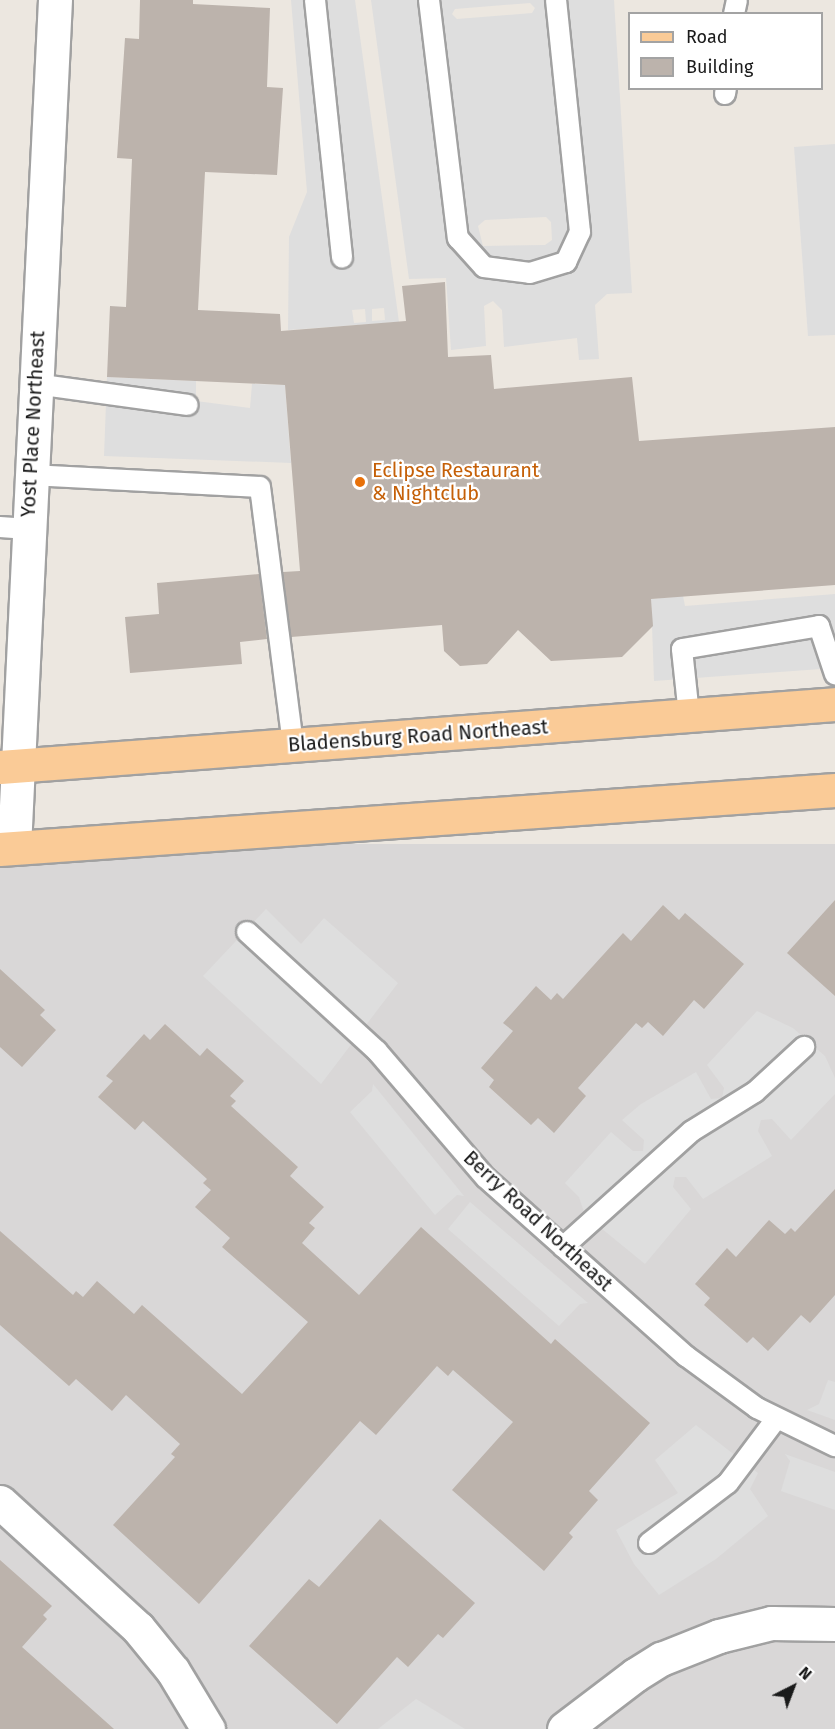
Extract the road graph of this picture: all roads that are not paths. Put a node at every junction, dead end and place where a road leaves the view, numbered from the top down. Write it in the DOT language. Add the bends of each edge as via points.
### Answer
graph roads {
  1 [pos="55,0"];
  2 [pos="315,0"];
  3 [pos="429,0"];
  4 [pos="556,0"];
  5 [pos="342,258"];
  6 [pos="35,384"];
  7 [pos="188,405"];
  8 [pos="31,475"];
  9 [pos="14,528"];
  10 [pos="835,674"];
  11 [pos="835,704"];
  12 [pos="689,715"];
  13 [pos="293,746"];
  14 [pos="9,767"];
  15 [pos="835,790"];
  16 [pos="7,848"];
  17 [pos="247,932"];
  18 [pos="804,1047"];
  19 [pos="563,1246"];
  20 [pos="776,1419"];
  21 [pos="835,1446"];
  22 [pos="0,1502"];
  23 [pos="649,1543"];
  24 [pos="835,1624"];
  25 [pos="208,1729"];
  26 [pos="564,1729"];
  1 -- 6 [label="street, Yost Place Northeast"];
  2 -- 5 [label="lane"];
  3 -- 4 [label="lane" via="458,238 484,267 530,273 566,262 580,232"];
  6 -- 7 [label="lane"];
  6 -- 8 [label="street, Yost Place Northeast"];
  8 -- 9 [label="street, Yost Place Northeast"];
  8 -- 13 [label="lane" via="260,487"];
  9 -- 14 [label="street, Yost Place Northeast"];
  10 -- 12 [label="lane" via="819,626 682,649"];
  11 -- 12 [label="main road, Bladensburg Road Northeast"];
  12 -- 13 [label="main road, Bladensburg Road Northeast"];
  13 -- 14 [label="main road, Bladensburg Road Northeast"];
  14 -- 16 [label="street, Yost Place Northeast"];
  15 -- 16 [label="main road"];
  17 -- 19 [label="lane, Berry Road Northeast" via="360,1034 486,1178"];
  18 -- 19 [label="lane" via="755,1092 692,1131"];
  19 -- 20 [label="lane, Berry Road Northeast" via="708,1375"];
  20 -- 21 [label="lane, Berry Road Northeast"];
  20 -- 23 [label="lane" via="728,1483"];
  22 -- 25 [label="street" via="138,1628 172,1671"];
  24 -- 26 [label="street" via="771,1623 719,1636 644,1670"];
}
